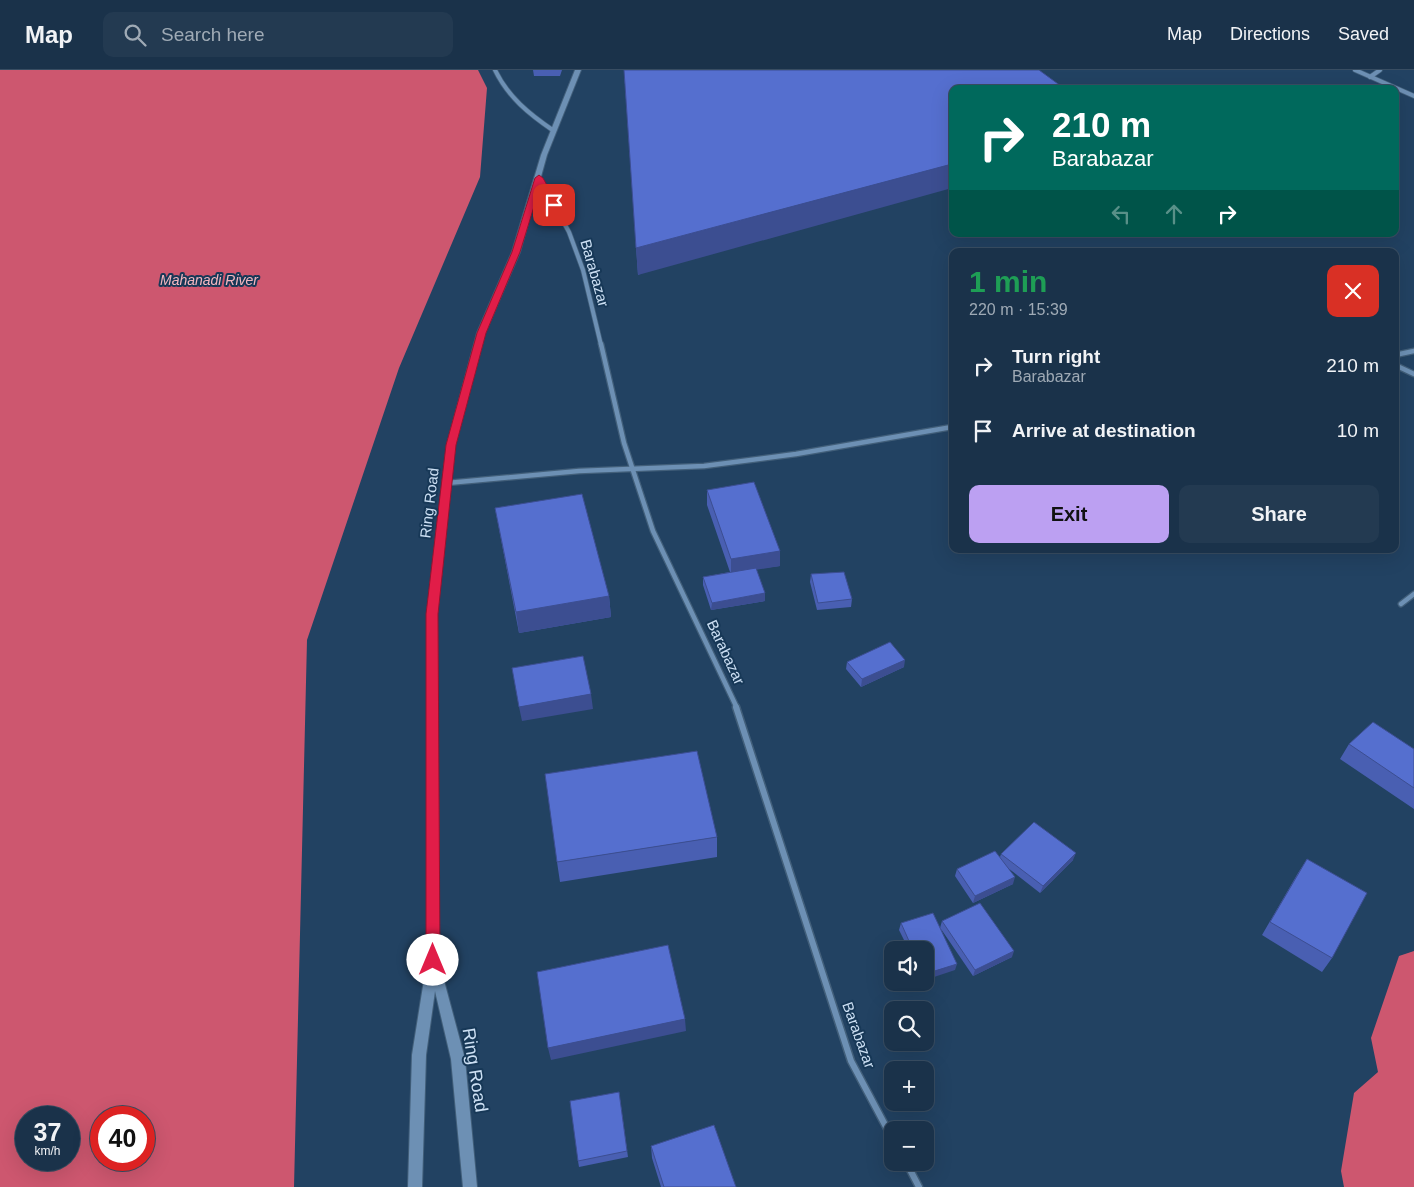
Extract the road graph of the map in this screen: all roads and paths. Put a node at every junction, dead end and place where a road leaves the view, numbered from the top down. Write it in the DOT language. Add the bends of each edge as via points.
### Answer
graph roads {
  1 [pos="494,70"];
  2 [pos="578,70"];
  3 [pos="1355,70"];
  4 [pos="1380,70"];
  5 [pos="1370,77"];
  6 [pos="1389,85"];
  7 [pos="1399,90"];
  8 [pos="1414,96"];
  9 [pos="554,131"];
  10 [pos="539,178"];
  11 [pos="1414,351"];
  12 [pos="1399,354"];
  13 [pos="1399,367"];
  14 [pos="1414,374"];
  15 [pos="949,428"];
  16 [pos="632,469"];
  17 [pos="447,483"];
  18 [pos="1414,594"];
  19 [pos="1401,604"];
  20 [pos="433,960"];
  21 [pos="884,1123"];
  22 [pos="911,1171"];
  23 [pos="415,1187"];
  24 [pos="470,1187"];
  25 [pos="919,1187"];
  1 -- 9 [label="street" via="521,108"];
  2 -- 9 [label="street, Ring Road"];
  3 -- 5 [label="street"];
  4 -- 5 [label="street"];
  5 -- 6 [label="street"];
  7 -- 8 [label="street"];
  9 -- 10 [label="street, Ring Road"];
  10 -- 16 [label="street, Barabazar" via="569,232 583,270"];
  10 -- 17 [label="street, Ring Road" via="516,252 481,333 451,445"];
  11 -- 12 [label="street"];
  13 -- 14 [label="street"];
  15 -- 16 [label="street" via="796,454 704,466"];
  16 -- 17 [label="street"];
  16 -- 21 [label="street, Barabazar" via="653,531 740,715 851,1061"];
  17 -- 20 [label="street, Ring Road" via="432,614"];
  18 -- 19 [label="street"];
  20 -- 23 [label="street, Ring Road" via="419,1055"];
  20 -- 24 [label="street, Ring Road" via="458,1058"];
  22 -- 25 [label="street"];
}
